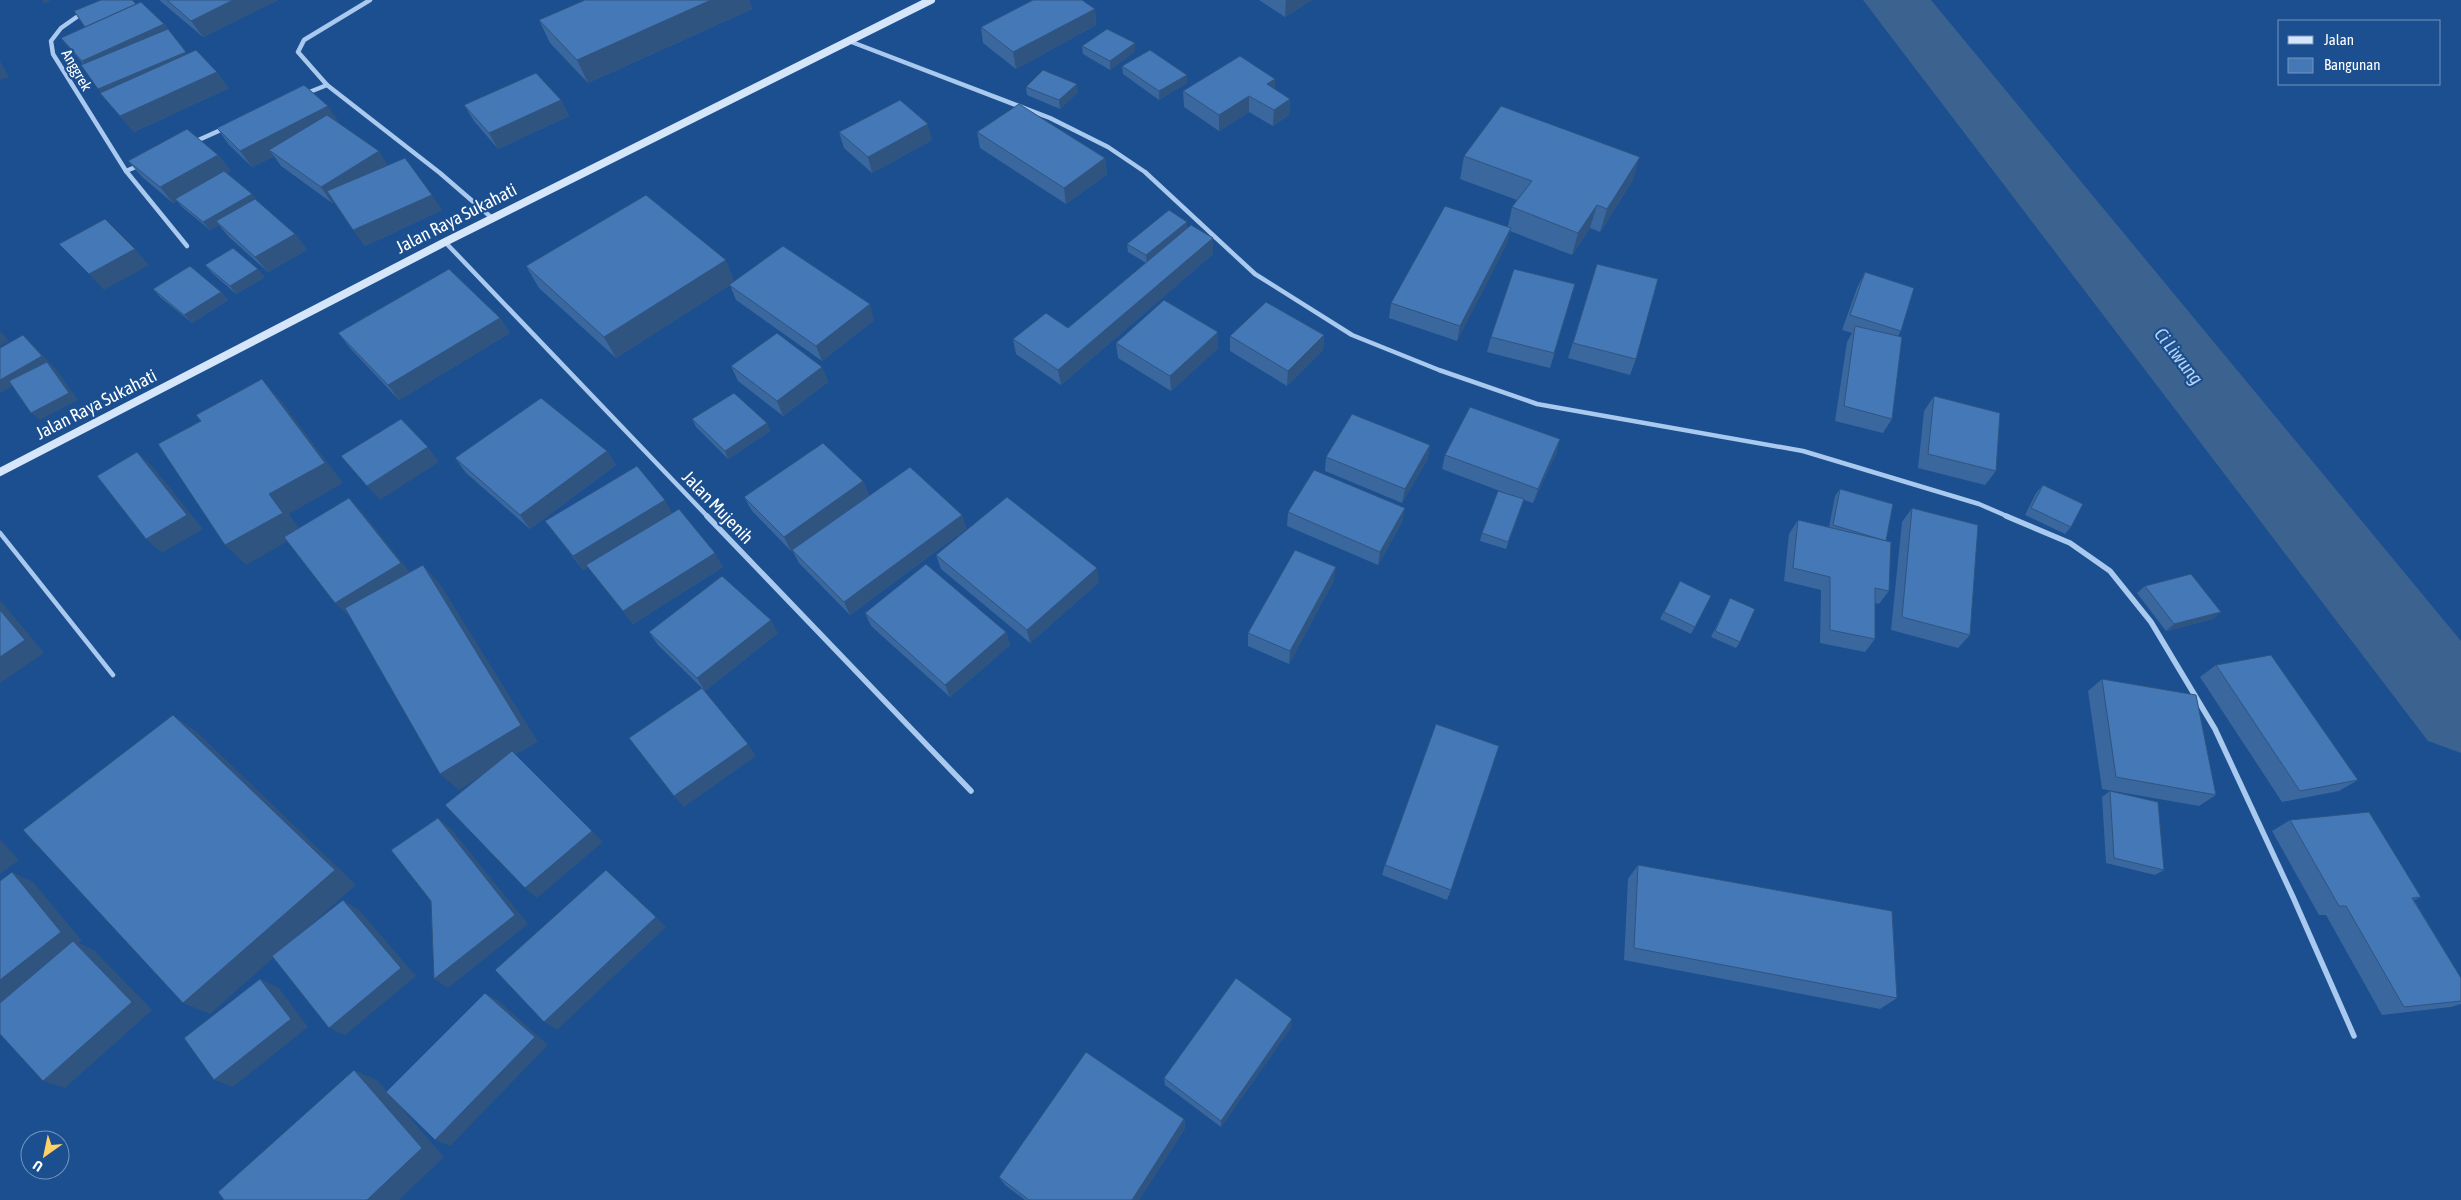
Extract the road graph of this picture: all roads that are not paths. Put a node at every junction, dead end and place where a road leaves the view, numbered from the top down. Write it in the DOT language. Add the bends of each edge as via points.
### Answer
graph roads {
  1 [pos="370,0"];
  2 [pos="931,0"];
  3 [pos="86,12"];
  4 [pos="847,40"];
  5 [pos="327,85"];
  6 [pos="300,96"];
  7 [pos="226,128"];
  8 [pos="190,144"];
  9 [pos="144,163"];
  10 [pos="126,171"];
  11 [pos="492,218"];
  12 [pos="444,242"];
  13 [pos="187,246"];
  14 [pos="0,472"];
  15 [pos="0,533"];
  16 [pos="113,675"];
  17 [pos="971,791"];
  18 [pos="2354,1036"];
  1 -- 5 [label="street" via="304,40 300,47 300,56"];
  2 -- 4 [label="main road, Jalan Raya Sukahati"];
  3 -- 10 [label="street, Anggrek" via="61,28 51,41 53,54"];
  4 -- 11 [label="main road, Jalan Raya Sukahati"];
  4 -- 18 [label="street" via="1050,118 1108,147 1145,172 1255,274 1360,339 1537,404 1803,452 1978,504 2070,543 2110,571 2151,622 2215,729"];
  5 -- 6 [label="street"];
  5 -- 11 [label="street"];
  7 -- 8 [label="street"];
  9 -- 10 [label="street"];
  10 -- 13 [label="street, Anggrek"];
  11 -- 12 [label="main road, Jalan Raya Sukahati"];
  12 -- 14 [label="main road, Jalan Raya Sukahati"];
  12 -- 17 [label="street, Jalan Mujenih"];
  15 -- 16 [label="lane"];
}
